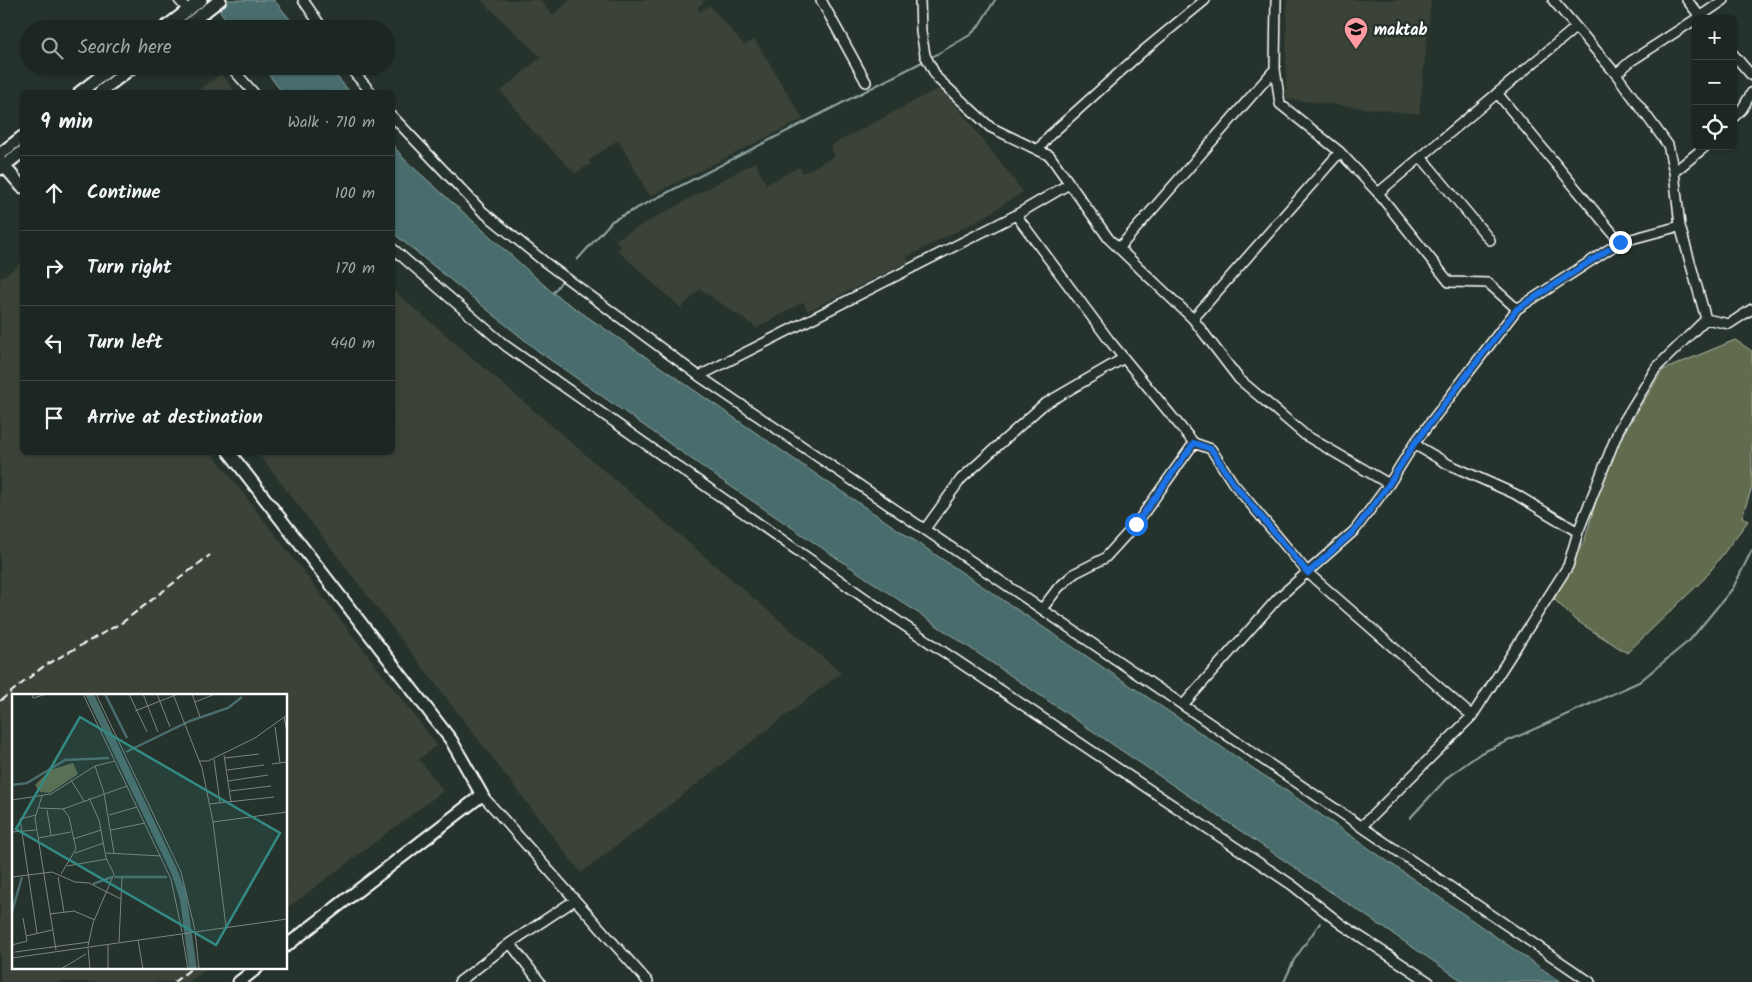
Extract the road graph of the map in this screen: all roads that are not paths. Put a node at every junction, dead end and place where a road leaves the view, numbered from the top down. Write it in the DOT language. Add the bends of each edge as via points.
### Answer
graph roads {
  1 [pos="179,0"];
  2 [pos="201,0"];
  3 [pos="220,0"];
  4 [pos="303,0"];
  5 [pos="821,0"];
  6 [pos="920,0"];
  7 [pos="1205,0"];
  8 [pos="1276,0"];
  9 [pos="1553,0"];
  10 [pos="1687,0"];
  11 [pos="1724,0"];
  12 [pos="1697,15"];
  13 [pos="1703,15"];
  14 [pos="191,19"];
  15 [pos="317,20"];
  16 [pos="1692,22"];
  17 [pos="1575,28"];
  18 [pos="1737,59"];
  19 [pos="1275,69"];
  20 [pos="1616,74"];
  21 [pos="102,75"];
  22 [pos="122,75"];
  23 [pos="238,75"];
  24 [pos="356,75"];
  25 [pos="1752,76"];
  26 [pos="866,82"];
  27 [pos="83,90"];
  28 [pos="103,90"];
  29 [pos="252,90"];
  30 [pos="369,90"];
  31 [pos="1752,92"];
  32 [pos="1497,93"];
  33 [pos="1737,114"];
  34 [pos="395,119"];
  35 [pos="20,139"];
  36 [pos="1038,150"];
  37 [pos="1701,150"];
  38 [pos="1340,152"];
  39 [pos="20,153"];
  40 [pos="0,154"];
  41 [pos="1422,156"];
  42 [pos="1,166"];
  43 [pos="1674,172"];
  44 [pos="1070,184"];
  45 [pos="20,185"];
  46 [pos="1378,193"];
  47 [pos="1016,215"];
  48 [pos="1680,226"];
  49 [pos="1490,240"];
  50 [pos="1620,242"];
  51 [pos="1119,248"];
  52 [pos="395,251"];
  53 [pos="1517,309"];
  54 [pos="1752,309"];
  55 [pos="1193,319"];
  56 [pos="1706,319"];
  57 [pos="1124,358"];
  58 [pos="699,376"];
  59 [pos="1194,443"];
  60 [pos="1414,444"];
  61 [pos="231,455"];
  62 [pos="1389,484"];
  63 [pos="925,529"];
  64 [pos="1578,532"];
  65 [pos="1308,573"];
  66 [pos="1042,609"];
  67 [pos="1183,705"];
  68 [pos="1472,716"];
  69 [pos="482,795"];
  70 [pos="1361,826"];
  71 [pos="575,900"];
  72 [pos="510,943"];
  73 [pos="288,944"];
  74 [pos="254,970"];
  75 [pos="239,982"];
  76 [pos="459,982"];
  77 [pos="540,982"];
  78 [pos="648,982"];
  79 [pos="1429,982"];
  80 [pos="1590,982"];
  1 -- 14 [label="street"];
  2 -- 14 [label="main road"];
  3 -- 14 [label="main road"];
  4 -- 15 [label="street"];
  5 -- 26 [label="street"];
  6 -- 36 [label="street" via="925,55 937,78 990,127"];
  7 -- 36 [label="street" via="1142,52 1049,136"];
  8 -- 19 [label="street"];
  9 -- 17 [label="street"];
  10 -- 12 [label="street"];
  11 -- 13 [label="street"];
  16 -- 20 [label="street" via="1631,60"];
  17 -- 20 [label="street"];
  17 -- 32 [label="street"];
  18 -- 25 [label="street"];
  19 -- 38 [label="street" via="1280,104"];
  19 -- 51 [label="street"];
  20 -- 43 [label="street" via="1668,145"];
  21 -- 27 [label="main road"];
  22 -- 28 [label="main road"];
  23 -- 29 [label="street"];
  24 -- 30 [label="street"];
  31 -- 33 [label="street"];
  32 -- 41 [label="street"];
  32 -- 50 [label="street"];
  34 -- 58 [label="street" via="482,211 546,263"];
  35 -- 40 [label="main road"];
  36 -- 44 [label="street" via="1050,156"];
  37 -- 43 [label="street"];
  38 -- 46 [label="street"];
  38 -- 55 [label="street"];
  39 -- 42 [label="main road"];
  41 -- 46 [label="street"];
  41 -- 49 [label="street"];
  42 -- 45 [label="main road"];
  43 -- 48 [label="street"];
  44 -- 47 [label="street"];
  44 -- 51 [label="street"];
  46 -- 53 [label="street" via="1449,282 1488,284"];
  47 -- 57 [label="street"];
  47 -- 58 [label="street"];
  48 -- 50 [label="street"];
  48 -- 56 [label="street"];
  50 -- 53 [label="street"];
  51 -- 55 [label="street"];
  52 -- 79 [label="street" via="506,346 899,622 1292,885 1341,924"];
  53 -- 60 [label="street"];
  54 -- 56 [label="street" via="1728,324"];
  55 -- 62 [label="street" via="1239,378 1305,435"];
  56 -- 64 [label="street" via="1656,368 1619,430"];
  57 -- 59 [label="street"];
  57 -- 63 [label="street" via="1043,405 961,479"];
  58 -- 63 [label="street"];
  59 -- 65 [label="street" via="1211,449 1233,483"];
  59 -- 66 [label="street" via="1136,524 1105,558 1075,573"];
  60 -- 62 [label="street"];
  60 -- 64 [label="street" via="1448,464 1515,494"];
  61 -- 69 [label="main road" via="451,740"];
  62 -- 65 [label="street" via="1355,530"];
  63 -- 66 [label="street"];
  64 -- 68 [label="street" via="1568,566"];
  65 -- 67 [label="street" via="1278,598"];
  65 -- 68 [label="street"];
  66 -- 67 [label="street"];
  67 -- 70 [label="street"];
  68 -- 70 [label="street"];
  69 -- 71 [label="street"];
  69 -- 73 [label="main road"];
  70 -- 80 [label="street"];
  71 -- 72 [label="street"];
  71 -- 78 [label="street"];
  72 -- 76 [label="street"];
  72 -- 77 [label="street"];
  74 -- 75 [label="main road"];
}
